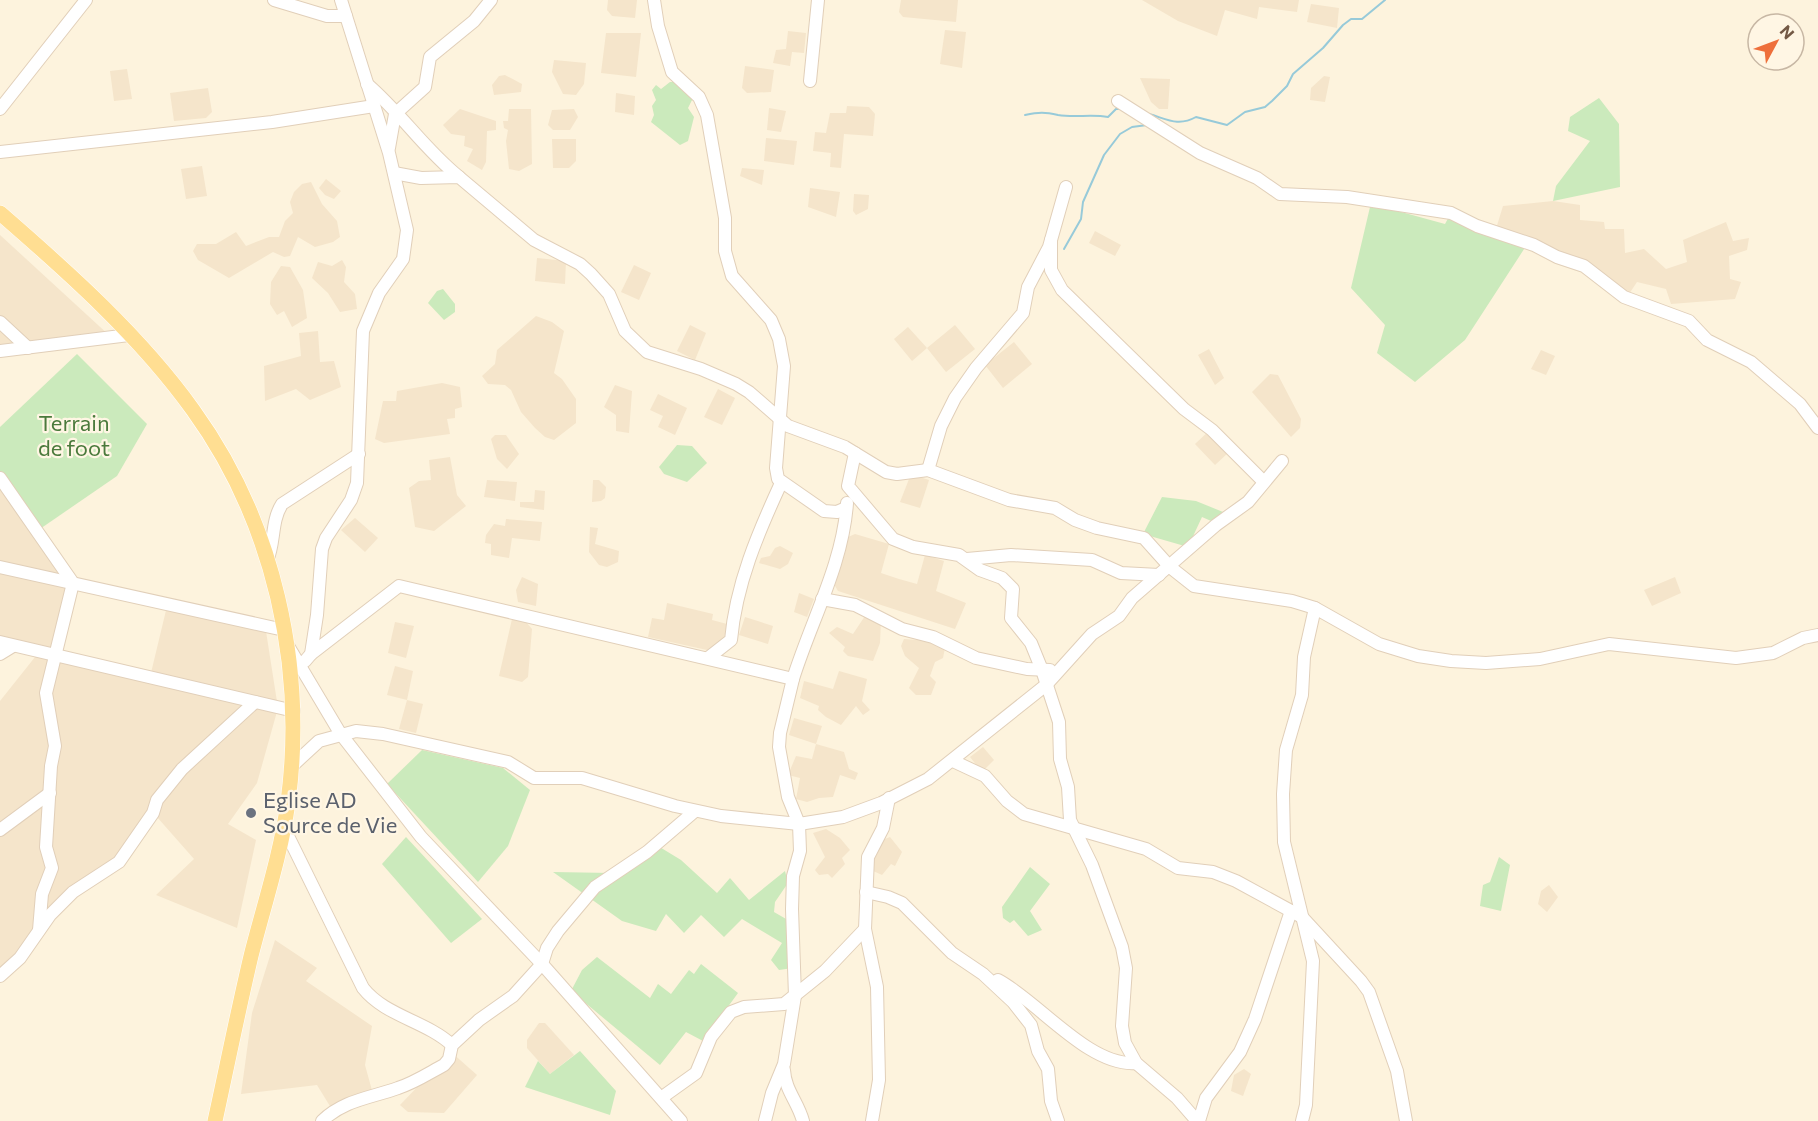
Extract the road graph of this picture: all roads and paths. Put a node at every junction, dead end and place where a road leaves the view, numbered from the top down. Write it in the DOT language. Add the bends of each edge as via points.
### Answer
graph roads {
  1 [pos="86,0"];
  2 [pos="274,0"];
  3 [pos="341,0"];
  4 [pos="491,0"];
  5 [pos="654,0"];
  6 [pos="818,0"];
  7 [pos="346,16"];
  8 [pos="810,81"];
  9 [pos="366,84"];
  10 [pos="1118,101"];
  11 [pos="374,106"];
  12 [pos="0,109"];
  13 [pos="397,110"];
  14 [pos="0,152"];
  15 [pos="389,153"];
  16 [pos="394,173"];
  17 [pos="459,177"];
  18 [pos="1066,187"];
  19 [pos="0,213"];
  20 [pos="1051,240"];
  21 [pos="0,322"];
  22 [pos="129,335"];
  23 [pos="28,348"];
  24 [pos="0,351"];
  25 [pos="780,420"];
  26 [pos="1818,428"];
  27 [pos="855,453"];
  28 [pos="359,454"];
  29 [pos="1282,461"];
  30 [pos="928,470"];
  31 [pos="0,478"];
  32 [pos="1264,482"];
  33 [pos="781,483"];
  34 [pos="848,486"];
  35 [pos="846,508"];
  36 [pos="967,559"];
  37 [pos="267,561"];
  38 [pos="0,567"];
  39 [pos="1170,567"];
  40 [pos="1159,575"];
  41 [pos="73,583"];
  42 [pos="822,599"];
  43 [pos="1315,608"];
  44 [pos="1818,635"];
  45 [pos="286,637"];
  46 [pos="0,642"];
  47 [pos="14,646"];
  48 [pos="0,654"];
  49 [pos="56,656"];
  50 [pos="708,658"];
  51 [pos="1042,670"];
  52 [pos="1060,671"];
  53 [pos="793,679"];
  54 [pos="1046,685"];
  55 [pos="255,702"];
  56 [pos="294,711"];
  57 [pos="340,733"];
  58 [pos="953,761"];
  59 [pos="292,766"];
  60 [pos="50,793"];
  61 [pos="889,798"];
  62 [pos="695,811"];
  63 [pos="799,824"];
  64 [pos="284,828"];
  65 [pos="1072,828"];
  66 [pos="0,830"];
  67 [pos="866,892"];
  68 [pos="1296,914"];
  69 [pos="865,929"];
  70 [pos="39,930"];
  71 [pos="542,964"];
  72 [pos="983,974"];
  73 [pos="0,976"];
  74 [pos="795,996"];
  75 [pos="452,1046"];
  76 [pos="1136,1063"];
  77 [pos="784,1064"];
  78 [pos="661,1098"];
  79 [pos="215,1121"];
  80 [pos="322,1121"];
  81 [pos="681,1121"];
  82 [pos="765,1121"];
  83 [pos="803,1121"];
  84 [pos="872,1121"];
  85 [pos="1058,1121"];
  86 [pos="1198,1121"];
  87 [pos="1302,1121"];
  88 [pos="1406,1121"];
  1 -- 12 [label="street"];
  2 -- 7 [label="street" via="327,16"];
  3 -- 7 [label="street"];
  4 -- 13 [label="street" via="474,21 430,57 425,87"];
  5 -- 25 [label="street" via="672,72 699,97 707,115 725,218 725,251 732,276 771,320 779,339 784,366"];
  6 -- 8 [label="street"];
  7 -- 9 [label="street"];
  9 -- 11 [label="street"];
  9 -- 13 [label="street"];
  10 -- 26 [label="street" via="1200,153 1257,178 1280,194 1347,197 1451,213 1584,266 1624,297 1689,321 1707,340 1751,362 1800,404"];
  11 -- 14 [label="street" via="272,122"];
  11 -- 15 [label="street"];
  13 -- 15 [label="street"];
  13 -- 17 [label="street" via="426,148"];
  15 -- 16 [label="street"];
  16 -- 17 [label="street" via="421,178"];
  16 -- 28 [label="street" via="405,211 407,242 399,267 379,292 363,331"];
  17 -- 25 [label="street" via="534,240 591,274 605,288 625,331 639,347 661,359 701,369 736,384"];
  18 -- 20 [label="street"];
  19 -- 22 [label="main road" via="85,288"];
  20 -- 30 [label="street" via="1028,287 1018,321 976,368 945,416"];
  20 -- 32 [label="street" via="1051,270 1062,290"];
  21 -- 23 [label="street"];
  22 -- 23 [label="street"];
  22 -- 37 [label="main road" via="186,400 215,442 242,494"];
  23 -- 24 [label="street"];
  25 -- 27 [label="street"];
  25 -- 33 [label="street" via="776,468"];
  27 -- 30 [label="street" via="886,472"];
  27 -- 34 [label="street"];
  28 -- 37 [label="street" via="282,504 276,514"];
  28 -- 50 [label="street" via="354,492 322,549 320,597 308,657 399,586"];
  29 -- 32 [label="street"];
  30 -- 39 [label="street" via="1009,500 1055,508 1097,528 1137,535 1150,543"];
  31 -- 41 [label="street"];
  32 -- 39 [label="street" via="1248,502"];
  33 -- 35 [label="street" via="824,512"];
  33 -- 50 [label="street" via="748,562 731,640"];
  34 -- 35 [label="street"];
  34 -- 36 [label="street" via="893,538 913,547"];
  35 -- 42 [label="street" via="836,562"];
  36 -- 40 [label="street" via="1011,555 1074,559 1096,561 1121,573"];
  36 -- 51 [label="street" via="980,570 1010,583 1011,618 1031,643"];
  37 -- 45 [label="main road"];
  38 -- 41 [label="street"];
  39 -- 40 [label="street"];
  39 -- 43 [label="street" via="1194,586 1270,596"];
  40 -- 52 [label="street" via="1132,598 1119,616 1092,634"];
  41 -- 45 [label="street"];
  41 -- 49 [label="street"];
  42 -- 51 [label="street" via="855,605 902,629 933,637 976,658"];
  42 -- 53 [label="street"];
  43 -- 44 [label="street" via="1379,644 1418,656 1486,663 1540,659 1609,644 1736,658 1773,653"];
  43 -- 68 [label="street" via="1304,657 1302,694 1284,759 1283,829"];
  45 -- 56 [label="main road"];
  45 -- 57 [label="street"];
  46 -- 47 [label="street"];
  47 -- 48 [label="street"];
  47 -- 49 [label="street"];
  49 -- 55 [label="street"];
  49 -- 60 [label="street" via="46,693 55,746"];
  50 -- 53 [label="street"];
  51 -- 52 [label="street"];
  51 -- 54 [label="street"];
  52 -- 54 [label="street"];
  53 -- 63 [label="street" via="779,747 788,797"];
  54 -- 58 [label="street"];
  54 -- 65 [label="street" via="1059,722 1060,759 1068,787"];
  55 -- 56 [label="street"];
  55 -- 70 [label="street" via="182,769 118,862 74,892"];
  56 -- 59 [label="main road"];
  57 -- 59 [label="street" via="309,748"];
  57 -- 62 [label="street" via="383,734 513,763 534,778 582,778"];
  57 -- 71 [label="street" via="421,837"];
  58 -- 61 [label="street" via="928,779"];
  58 -- 65 [label="street" via="985,776 1024,814"];
  59 -- 64 [label="main road"];
  60 -- 66 [label="street"];
  60 -- 70 [label="street" via="46,847 51,868 42,894"];
  61 -- 63 [label="street" via="843,817"];
  61 -- 67 [label="street" via="883,828 868,853"];
  62 -- 63 [label="street"];
  62 -- 71 [label="street" via="647,852 595,887 558,931"];
  63 -- 74 [label="street" via="800,851 792,909"];
  64 -- 75 [label="street" via="363,988 380,1003 433,1030"];
  64 -- 79 [label="main road"];
  65 -- 68 [label="street" via="1146,849 1178,868 1213,872"];
  65 -- 76 [label="street" via="1092,865 1122,946 1126,968 1122,1026 1125,1043"];
  67 -- 69 [label="street"];
  67 -- 72 [label="street" via="902,903 952,953"];
  68 -- 86 [label="street" via="1240,1052 1206,1098"];
  68 -- 87 [label="street" via="1311,947 1313,979"];
  68 -- 88 [label="street" via="1369,992 1397,1071"];
  69 -- 74 [label="street"];
  69 -- 84 [label="street" via="877,991 879,1086"];
  70 -- 73 [label="street" via="20,958"];
  71 -- 75 [label="street" via="513,996"];
  71 -- 78 [label="street"];
  72 -- 76 [label="street" via="1020,994 1082,1043 1121,1062"];
  72 -- 85 [label="street" via="1031,1025 1038,1052 1048,1069 1051,1101"];
  74 -- 77 [label="street"];
  74 -- 78 [label="street" via="778,1006 744,1007 731,1012 711,1037 696,1073"];
  75 -- 80 [label="street" via="444,1065 398,1088 359,1098"];
  76 -- 86 [label="street"];
  77 -- 82 [label="street"];
  77 -- 83 [label="street" via="785,1085"];
  78 -- 81 [label="street"];
}
